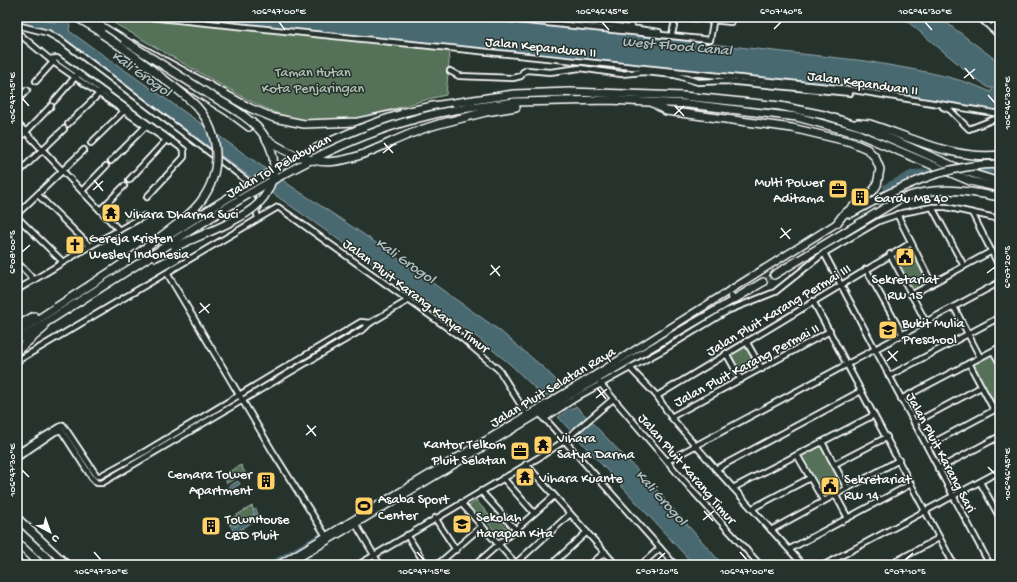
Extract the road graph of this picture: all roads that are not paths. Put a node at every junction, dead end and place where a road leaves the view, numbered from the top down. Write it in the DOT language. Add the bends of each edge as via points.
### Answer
graph roads {
  1 [pos="76,17"];
  2 [pos="86,17"];
  3 [pos="149,17"];
  4 [pos="489,17"];
  5 [pos="550,17"];
  6 [pos="593,17"];
  7 [pos="632,17"];
  8 [pos="676,17"];
  9 [pos="683,17"];
  10 [pos="979,17"];
  11 [pos="996,17"];
  12 [pos="569,18"];
  13 [pos="714,19"];
  14 [pos="732,19"];
  15 [pos="592,23"];
  16 [pos="17,25"];
  17 [pos="630,28"];
  18 [pos="991,28"];
  19 [pos="17,32"];
  20 [pos="99,32"];
  21 [pos="672,34"];
  22 [pos="17,36"];
  23 [pos="1000,36"];
  24 [pos="23,37"];
  25 [pos="710,39"];
  26 [pos="125,41"];
  27 [pos="53,60"];
  28 [pos="450,71"];
  29 [pos="77,75"];
  30 [pos="36,81"];
  31 [pos="27,90"];
  32 [pos="100,92"];
  33 [pos="561,100"];
  34 [pos="17,101"];
  35 [pos="54,101"];
  36 [pos="653,103"];
  37 [pos="51,106"];
  38 [pos="734,109"];
  39 [pos="124,110"];
  40 [pos="402,114"];
  41 [pos="1000,114"];
  42 [pos="1000,117"];
  43 [pos="17,123"];
  44 [pos="68,124"];
  45 [pos="856,124"];
  46 [pos="147,125"];
  47 [pos="64,129"];
  48 [pos="26,132"];
  49 [pos="834,138"];
  50 [pos="167,139"];
  51 [pos="17,141"];
  52 [pos="91,143"];
  53 [pos="42,150"];
  54 [pos="84,150"];
  55 [pos="1000,155"];
  56 [pos="112,161"];
  57 [pos="1000,164"];
  58 [pos="106,166"];
  59 [pos="62,170"];
  60 [pos="17,174"];
  61 [pos="129,180"];
  62 [pos="973,182"];
  63 [pos="1000,182"];
  64 [pos="124,186"];
  65 [pos="1000,188"];
  66 [pos="82,191"];
  67 [pos="1000,193"];
  68 [pos="38,194"];
  69 [pos="147,197"];
  70 [pos="1000,197"];
  71 [pos="932,206"];
  72 [pos="100,210"];
  73 [pos="258,212"];
  74 [pos="972,213"];
  75 [pos="17,214"];
  76 [pos="897,214"];
  77 [pos="144,216"];
  78 [pos="17,217"];
  79 [pos="1000,219"];
  80 [pos="837,223"];
  81 [pos="119,230"];
  82 [pos="911,243"];
  83 [pos="90,246"];
  84 [pos="992,251"];
  85 [pos="824,253"];
  86 [pos="890,254"];
  87 [pos="133,257"];
  88 [pos="17,262"];
  89 [pos="62,262"];
  90 [pos="964,266"];
  91 [pos="866,268"];
  92 [pos="1000,268"];
  93 [pos="128,271"];
  94 [pos="167,273"];
  95 [pos="774,274"];
  96 [pos="34,280"];
  97 [pos="763,282"];
  98 [pos="1000,282"];
  99 [pos="840,284"];
  100 [pos="932,284"];
  101 [pos="17,290"];
  102 [pos="728,293"];
  103 [pos="911,295"];
  104 [pos="74,296"];
  105 [pos="409,300"];
  106 [pos="733,300"];
  107 [pos="813,301"];
  108 [pos="71,306"];
  109 [pos="954,307"];
  110 [pos="1000,317"];
  111 [pos="926,322"];
  112 [pos="370,323"];
  113 [pos="17,326"];
  114 [pos="830,331"];
  115 [pos="17,333"];
  116 [pos="968,334"];
  117 [pos="903,335"];
  118 [pos="17,341"];
  119 [pos="746,341"];
  120 [pos="1000,347"];
  121 [pos="876,350"];
  122 [pos="993,350"];
  123 [pos="17,351"];
  124 [pos="726,353"];
  125 [pos="980,357"];
  126 [pos="17,361"];
  127 [pos="969,363"];
  128 [pos="1000,363"];
  129 [pos="848,364"];
  130 [pos="631,369"];
  131 [pos="762,369"];
  132 [pos="889,376"];
  133 [pos="741,380"];
  134 [pos="599,382"];
  135 [pos="981,386"];
  136 [pos="861,391"];
  137 [pos="240,395"];
  138 [pos="572,396"];
  139 [pos="657,396"];
  140 [pos="901,398"];
  141 [pos="613,399"];
  142 [pos="243,400"];
  143 [pos="1000,407"];
  144 [pos="551,408"];
  145 [pos="994,410"];
  146 [pos="527,415"];
  147 [pos="874,415"];
  148 [pos="542,416"];
  149 [pos="671,417"];
  150 [pos="914,423"];
  151 [pos="1000,436"];
  152 [pos="887,437"];
  153 [pos="564,441"];
  154 [pos="822,442"];
  155 [pos="696,445"];
  156 [pos="927,446"];
  157 [pos="17,453"];
  158 [pos="466,454"];
  159 [pos="797,455"];
  160 [pos="17,458"];
  161 [pos="899,460"];
  162 [pos="667,461"];
  163 [pos="526,464"];
  164 [pos="835,464"];
  165 [pos="716,469"];
  166 [pos="938,469"];
  167 [pos="1000,471"];
  168 [pos="99,477"];
  169 [pos="503,478"];
  170 [pos="810,478"];
  171 [pos="980,482"];
  172 [pos="100,483"];
  173 [pos="911,484"];
  174 [pos="733,488"];
  175 [pos="847,488"];
  176 [pos="481,492"];
  177 [pos="835,494"];
  178 [pos="554,496"];
  179 [pos="952,497"];
  180 [pos="823,500"];
  181 [pos="461,503"];
  182 [pos="1000,505"];
  183 [pos="753,508"];
  184 [pos="995,508"];
  185 [pos="926,511"];
  186 [pos="534,513"];
  187 [pos="570,514"];
  188 [pos="17,518"];
  189 [pos="435,518"];
  190 [pos="848,518"];
  191 [pos="1000,518"];
  192 [pos="355,523"];
  193 [pos="482,526"];
  194 [pos="515,530"];
  195 [pos="771,530"];
  196 [pos="587,532"];
  197 [pos="407,535"];
  198 [pos="326,536"];
  199 [pos="940,538"];
  200 [pos="17,542"];
  201 [pos="498,544"];
  202 [pos="660,548"];
  203 [pos="790,549"];
  204 [pos="456,550"];
  205 [pos="17,551"];
  206 [pos="605,552"];
  207 [pos="373,555"];
  208 [pos="19,557"];
  209 [pos="953,563"];
  210 [pos="289,564"];
  211 [pos="515,564"];
  212 [pos="29,565"];
  213 [pos="41,565"];
  214 [pos="67,565"];
  215 [pos="278,565"];
  216 [pos="358,565"];
  217 [pos="380,565"];
  218 [pos="426,565"];
  219 [pos="437,565"];
  220 [pos="475,565"];
  221 [pos="551,565"];
  222 [pos="590,565"];
  223 [pos="616,565"];
  224 [pos="641,565"];
  225 [pos="675,565"];
  226 [pos="760,565"];
  227 [pos="803,565"];
  228 [pos="824,565"];
  229 [pos="889,565"];
  230 [pos="944,565"];
  231 [pos="990,565"];
  1 -- 20 [label="highway"];
  2 -- 26 [label="highway"];
  3 -- 41 [label="street, Jalan Kepanduan II" via="847,90"];
  4 -- 25 [label="street"];
  5 -- 12 [label="street"];
  6 -- 15 [label="street"];
  7 -- 17 [label="street"];
  8 -- 21 [label="street"];
  9 -- 13 [label="street"];
  10 -- 18 [label="street"];
  11 -- 18 [label="street" via="997,23"];
  12 -- 15 [label="street"];
  13 -- 14 [label="street"];
  13 -- 25 [label="street"];
  15 -- 17 [label="street"];
  16 -- 73 [label="street" via="48,33 62,41 246,180 258,193"];
  17 -- 21 [label="street"];
  18 -- 23 [label="street"];
  19 -- 24 [label="street"];
  20 -- 33 [label="highway, bridge" via="229,112 284,152 310,161 343,161 439,124 498,109"];
  20 -- 87 [label="highway, bridge" via="193,103 206,120 214,141 216,166 201,202"];
  21 -- 25 [label="street"];
  22 -- 24 [label="street"];
  24 -- 27 [label="street"];
  26 -- 40 [label="highway, bridge" via="141,47 231,98 274,118 304,124 328,125"];
  26 -- 93 [label="highway, bridge" via="233,109 255,126 266,137 274,166 269,189 251,210"];
  27 -- 29 [label="street"];
  27 -- 30 [label="street"];
  28 -- 42 [label="street, Jalan Kepanduan II" via="459,76 501,78 521,76 527,70 550,72 580,68 621,74 644,72 682,77 698,82 726,80 851,93 945,108 969,129"];
  29 -- 32 [label="street"];
  29 -- 35 [label="street"];
  31 -- 34 [label="street"];
  32 -- 39 [label="street"];
  32 -- 44 [label="street"];
  33 -- 36 [label="highway"];
  33 -- 93 [label="highway, Jalan Tol Pelabuhan, bridge" via="454,110 384,128 326,152 264,185"];
  36 -- 38 [label="highway"];
  36 -- 49 [label="highway" via="666,111 771,124"];
  37 -- 48 [label="street"];
  38 -- 49 [label="highway" via="739,114 817,131"];
  38 -- 62 [label="highway" via="797,117 856,133"];
  39 -- 46 [label="street"];
  39 -- 52 [label="street"];
  40 -- 45 [label="highway" via="432,106 514,94 609,92 683,96 780,106"];
  40 -- 87 [label="highway, bridge" via="329,142 284,165"];
  43 -- 48 [label="street"];
  45 -- 55 [label="highway" via="870,124 930,146 961,154"];
  45 -- 63 [label="highway" via="967,172"];
  46 -- 50 [label="street"];
  46 -- 56 [label="street"];
  47 -- 53 [label="street"];
  48 -- 51 [label="street"];
  48 -- 53 [label="street"];
  49 -- 80 [label="highway" via="867,149 875,156 880,169 879,180 873,191"];
  50 -- 61 [label="street"];
  50 -- 69 [label="street" via="184,151 184,157"];
  53 -- 59 [label="street"];
  53 -- 60 [label="street"];
  54 -- 59 [label="street"];
  57 -- 80 [label="highway, bridge" via="950,169 902,186"];
  58 -- 66 [label="street"];
  59 -- 66 [label="street"];
  59 -- 68 [label="street"];
  62 -- 65 [label="highway"];
  62 -- 67 [label="highway"];
  64 -- 72 [label="street"];
  66 -- 72 [label="street"];
  68 -- 75 [label="street"];
  68 -- 83 [label="street"];
  70 -- 95 [label="highway" via="950,190 913,194 891,204"];
  71 -- 74 [label="street"];
  71 -- 76 [label="street"];
  71 -- 90 [label="street"];
  72 -- 81 [label="street"];
  73 -- 94 [label="street"];
  73 -- 105 [label="street, Jalan Pluit Karang Karya Timur" via="278,207"];
  74 -- 79 [label="street"];
  74 -- 84 [label="street"];
  76 -- 82 [label="street"];
  76 -- 85 [label="street"];
  77 -- 81 [label="street"];
  78 -- 89 [label="street"];
  80 -- 102 [label="main road, Jalan Pluit Selatan Raya"];
  81 -- 83 [label="street"];
  82 -- 86 [label="street, Jalan Pluit Karang Permai III"];
  82 -- 100 [label="street"];
  83 -- 89 [label="street"];
  84 -- 90 [label="street"];
  84 -- 92 [label="street"];
  85 -- 99 [label="street, Jalan Pluit Karang Sari"];
  85 -- 130 [label="street" via="772,294 733,308"];
  86 -- 91 [label="street, Jalan Pluit Karang Permai III"];
  86 -- 103 [label="street"];
  87 -- 104 [label="highway"];
  88 -- 96 [label="street"];
  89 -- 96 [label="street"];
  90 -- 100 [label="street"];
  91 -- 99 [label="street, Jalan Pluit Karang Permai III"];
  91 -- 117 [label="street"];
  93 -- 108 [label="highway, Jalan Tol Pelabuhan"];
  94 -- 126 [label="street"];
  94 -- 137 [label="street"];
  96 -- 101 [label="street"];
  97 -- 106 [label="highway"];
  98 -- 109 [label="street"];
  99 -- 107 [label="street, Jalan Pluit Karang Permai III"];
  99 -- 121 [label="street, Jalan Pluit Karang Sari"];
  100 -- 103 [label="street"];
  102 -- 106 [label="main road"];
  102 -- 138 [label="main road, Jalan Pluit Selatan Raya"];
  103 -- 111 [label="street"];
  104 -- 113 [label="highway"];
  104 -- 115 [label="highway"];
  105 -- 112 [label="street"];
  105 -- 146 [label="street, Jalan Pluit Karang Karya Timur" via="463,339 499,370"];
  106 -- 134 [label="main road, Jalan Pluit Selatan Raya"];
  107 -- 114 [label="street"];
  107 -- 119 [label="street, Jalan Pluit Karang Permai III"];
  108 -- 118 [label="highway, Jalan Tol Pelabuhan"];
  108 -- 123 [label="highway"];
  109 -- 111 [label="street"];
  109 -- 116 [label="street"];
  110 -- 116 [label="street"];
  111 -- 117 [label="street"];
  112 -- 137 [label="street" via="360,322"];
  112 -- 142 [label="street"];
  114 -- 129 [label="street"];
  114 -- 131 [label="street, Jalan Pluit Karang Permai II"];
  116 -- 125 [label="street"];
  116 -- 132 [label="street"];
  117 -- 121 [label="street"];
  119 -- 124 [label="street, Jalan Pluit Karang Permai III"];
  119 -- 131 [label="street"];
  120 -- 122 [label="street"];
  121 -- 129 [label="street"];
  121 -- 132 [label="street, Jalan Pluit Karang Sari"];
  122 -- 125 [label="street"];
  122 -- 128 [label="street"];
  124 -- 133 [label="street"];
  124 -- 139 [label="street, Jalan Pluit Karang Permai III"];
  125 -- 127 [label="street"];
  127 -- 135 [label="street"];
  127 -- 140 [label="street"];
  129 -- 136 [label="street"];
  129 -- 155 [label="street"];
  130 -- 134 [label="street"];
  130 -- 139 [label="street"];
  131 -- 133 [label="street, Jalan Pluit Karang Permai II"];
  132 -- 140 [label="street, Jalan Pluit Karang Sari"];
  133 -- 149 [label="street, Jalan Pluit Karang Permai II"];
  134 -- 138 [label="main road, Jalan Pluit Selatan Raya"];
  134 -- 138 [label="street" via="579,396"];
  134 -- 141 [label="street, Jalan Pluit Karang Timur"];
  135 -- 145 [label="street"];
  135 -- 150 [label="street"];
  136 -- 147 [label="street"];
  136 -- 165 [label="street"];
  137 -- 142 [label="street"];
  137 -- 168 [label="street"];
  138 -- 144 [label="main road, Jalan Pluit Selatan Raya"];
  139 -- 149 [label="street"];
  140 -- 150 [label="street, Jalan Pluit Karang Sari"];
  141 -- 153 [label="street"];
  141 -- 162 [label="street, Jalan Pluit Karang Timur"];
  142 -- 172 [label="street"];
  142 -- 198 [label="street"];
  143 -- 145 [label="street"];
  144 -- 146 [label="main road, Jalan Pluit Selatan Raya"];
  144 -- 148 [label="main road, Jalan Pluit Selatan Raya"];
  145 -- 156 [label="street"];
  146 -- 158 [label="main road, Jalan Pluit Selatan Raya"];
  147 -- 152 [label="street"];
  147 -- 154 [label="street"];
  148 -- 153 [label="street"];
  148 -- 158 [label="main road, Jalan Pluit Selatan Raya"];
  149 -- 155 [label="street"];
  150 -- 156 [label="street, Jalan Pluit Karang Sari"];
  151 -- 166 [label="street"];
  152 -- 161 [label="street"];
  152 -- 164 [label="street"];
  153 -- 163 [label="street"];
  153 -- 202 [label="street"];
  154 -- 159 [label="street"];
  154 -- 164 [label="street"];
  155 -- 162 [label="street"];
  155 -- 165 [label="street"];
  156 -- 166 [label="street, Jalan Pluit Karang Sari"];
  157 -- 168 [label="street" via="63,425"];
  158 -- 192 [label="main road, Jalan Pluit Selatan Raya"];
  158 -- 198 [label="main road, Jalan Pluit Selatan Raya"];
  159 -- 170 [label="street"];
  159 -- 174 [label="street"];
  160 -- 172 [label="street" via="61,430 92,478"];
  161 -- 173 [label="street"];
  161 -- 175 [label="street"];
  162 -- 226 [label="street, Jalan Pluit Karang Timur"];
  163 -- 169 [label="street"];
  163 -- 178 [label="street"];
  164 -- 175 [label="street"];
  165 -- 174 [label="street"];
  166 -- 179 [label="street, Jalan Pluit Karang Sari"];
  167 -- 171 [label="street"];
  168 -- 172 [label="street"];
  169 -- 176 [label="street"];
  169 -- 186 [label="street"];
  170 -- 180 [label="street"];
  170 -- 183 [label="street"];
  171 -- 179 [label="street"];
  171 -- 184 [label="street"];
  173 -- 185 [label="street"];
  173 -- 190 [label="street"];
  174 -- 183 [label="street"];
  175 -- 177 [label="street"];
  176 -- 181 [label="street"];
  176 -- 194 [label="street"];
  177 -- 180 [label="street"];
  177 -- 190 [label="street"];
  178 -- 186 [label="street"];
  178 -- 187 [label="street"];
  179 -- 185 [label="street"];
  179 -- 231 [label="street, Jalan Pluit Karang Sari"];
  180 -- 195 [label="street"];
  181 -- 189 [label="street"];
  181 -- 193 [label="street"];
  182 -- 184 [label="street"];
  183 -- 195 [label="street"];
  184 -- 191 [label="street"];
  185 -- 199 [label="street"];
  185 -- 228 [label="street"];
  186 -- 194 [label="street"];
  187 -- 196 [label="street"];
  187 -- 211 [label="street"];
  188 -- 214 [label="highway"];
  189 -- 197 [label="street"];
  189 -- 204 [label="street"];
  190 -- 203 [label="street"];
  192 -- 207 [label="street"];
  192 -- 210 [label="main road, Jalan Pluit Selatan Raya"];
  193 -- 201 [label="street"];
  193 -- 204 [label="street"];
  194 -- 201 [label="street"];
  195 -- 203 [label="street"];
  196 -- 206 [label="street"];
  196 -- 221 [label="street"];
  197 -- 207 [label="street"];
  197 -- 218 [label="street"];
  198 -- 215 [label="main road, Jalan Pluit Selatan Raya"];
  199 -- 209 [label="street"];
  199 -- 229 [label="street"];
  200 -- 213 [label="highway"];
  201 -- 211 [label="street"];
  201 -- 220 [label="street"];
  202 -- 224 [label="street"];
  202 -- 225 [label="street"];
  203 -- 227 [label="street"];
  204 -- 219 [label="street"];
  205 -- 208 [label="street"];
  206 -- 222 [label="street"];
  206 -- 223 [label="street"];
  207 -- 216 [label="street"];
  207 -- 217 [label="street"];
  208 -- 212 [label="street"];
  209 -- 230 [label="street"];
}
